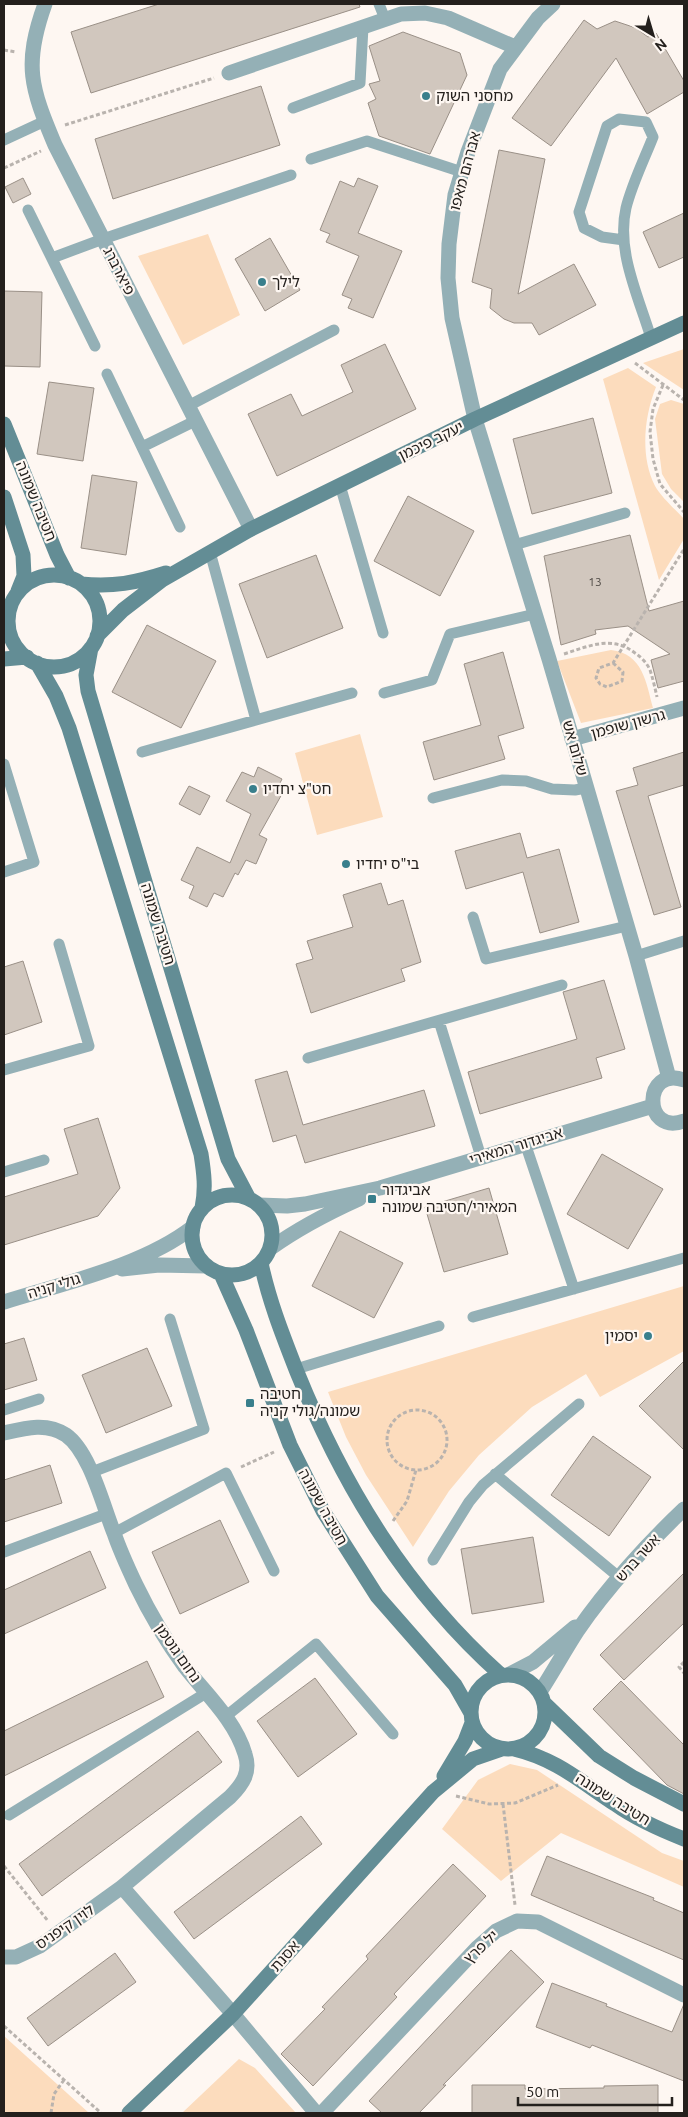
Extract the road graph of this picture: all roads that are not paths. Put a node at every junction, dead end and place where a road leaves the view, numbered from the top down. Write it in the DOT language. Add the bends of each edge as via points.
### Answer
graph roads {
  1 [pos="46,4"];
  2 [pos="379,4"];
  3 [pos="553,4"];
  4 [pos="384,19"];
  5 [pos="363,27"];
  6 [pos="515,47"];
  7 [pos="229,73"];
  8 [pos="293,108"];
  9 [pos="47,125"];
  10 [pos="4,140"];
  11 [pos="311,159"];
  12 [pos="462,172"];
  13 [pos="291,175"];
  14 [pos="28,210"];
  15 [pos="102,239"];
  16 [pos="624,240"];
  17 [pos="52,258"];
  18 [pos="684,324"];
  19 [pos="334,330"];
  20 [pos="651,338"];
  21 [pos="95,346"];
  22 [pos="107,374"];
  23 [pos="188,406"];
  24 [pos="475,419"];
  25 [pos="196,421"];
  26 [pos="4,424"];
  27 [pos="142,447"];
  28 [pos="340,485"];
  29 [pos="4,497"];
  30 [pos="624,513"];
  31 [pos="180,527"];
  32 [pos="251,529"];
  33 [pos="514,545"];
  34 [pos="210,552"];
  35 [pos="182,568"];
  36 [pos="75,581"];
  37 [pos="9,610"];
  38 [pos="535,614"];
  39 [pos="383,633"];
  40 [pos="94,642"];
  41 [pos="4,659"];
  42 [pos="32,660"];
  43 [pos="352,693"];
  44 [pos="384,694"];
  45 [pos="684,708"];
  46 [pos="256,720"];
  47 [pos="572,739"];
  48 [pos="142,752"];
  49 [pos="4,764"];
  50 [pos="586,788"];
  51 [pos="433,798"];
  52 [pos="4,872"];
  53 [pos="473,917"];
  54 [pos="627,926"];
  55 [pos="684,941"];
  56 [pos="58,944"];
  57 [pos="636,956"];
  58 [pos="562,985"];
  59 [pos="438,1021"];
  60 [pos="308,1058"];
  61 [pos="4,1070"];
  62 [pos="677,1079"];
  63 [pos="652,1106"];
  64 [pos="684,1124"];
  65 [pos="525,1143"];
  66 [pos="481,1157"];
  67 [pos="44,1160"];
  68 [pos="4,1172"];
  69 [pos="380,1188"];
  70 [pos="253,1201"];
  71 [pos="202,1208"];
  72 [pos="192,1227"];
  73 [pos="271,1248"];
  74 [pos="684,1258"];
  75 [pos="261,1264"];
  76 [pos="206,1266"];
  77 [pos="104,1271"];
  78 [pos="221,1274"];
  79 [pos="574,1289"];
  80 [pos="4,1302"];
  81 [pos="473,1318"];
  82 [pos="170,1319"];
  83 [pos="440,1326"];
  84 [pos="296,1369"];
  85 [pos="39,1399"];
  86 [pos="579,1404"];
  87 [pos="4,1410"];
  88 [pos="4,1433"];
  89 [pos="92,1472"];
  90 [pos="495,1474"];
  91 [pos="684,1509"];
  92 [pos="106,1514"];
  93 [pos="114,1533"];
  94 [pos="4,1552"];
  95 [pos="432,1560"];
  96 [pos="274,1571"];
  97 [pos="620,1578"];
  98 [pos="594,1608"];
  99 [pos="506,1675"];
  100 [pos="206,1693"];
  101 [pos="542,1697"];
  102 [pos="225,1717"];
  103 [pos="472,1718"];
  104 [pos="393,1734"];
  105 [pos="508,1749"];
  106 [pos="433,1792"];
  107 [pos="684,1804"];
  108 [pos="9,1816"];
  109 [pos="684,1839"];
  110 [pos="122,1887"];
  111 [pos="4,1957"];
  112 [pos="684,1995"];
  113 [pos="234,2014"];
  114 [pos="129,2113"];
  115 [pos="316,2113"];
  116 [pos="322,2113"];
  1 -- 9 [label="street, פיארברג" via="38,23 32,54 32,82"];
  2 -- 4 [label="lane"];
  3 -- 6 [label="street, אברהם מאפו"];
  4 -- 5 [label="street"];
  4 -- 6 [label="street" via="425,13 448,18"];
  5 -- 7 [label="street"];
  5 -- 8 [label="lane" via="360,83"];
  6 -- 12 [label="street, אברהם מאפו" via="500,69"];
  9 -- 10 [label="lane"];
  9 -- 15 [label="street, פיארברג"];
  11 -- 12 [label="lane" via="367,141"];
  12 -- 24 [label="street, אברהם מאפו" via="455,195 448,278 452,318"];
  13 -- 15 [label="lane"];
  14 -- 17 [label="lane"];
  15 -- 17 [label="lane"];
  15 -- 23 [label="street, פיארברג"];
  16 -- 16 [label="lane" via="602,238 584,228 578,212 607,126 619,119 646,122 653,136 626,209"];
  16 -- 20 [label="lane"];
  17 -- 21 [label="lane"];
  18 -- 20 [label="street, יעקב פיכמן"];
  19 -- 23 [label="lane"];
  20 -- 24 [label="street, יעקב פיכמן"];
  22 -- 27 [label="lane"];
  23 -- 25 [label="street, פיארברג"];
  24 -- 28 [label="street, יעקב פיכמן"];
  24 -- 33 [label="street, שלום אש"];
  25 -- 27 [label="lane"];
  25 -- 32 [label="street, פיארברג"];
  26 -- 36 [label="street, חטיבה שמונה" via="57,555"];
  27 -- 31 [label="lane"];
  28 -- 32 [label="street, יעקב פיכמן"];
  28 -- 39 [label="lane"];
  29 -- 37 [label="street, חטיבה שמונה" via="23,555 24,576"];
  30 -- 33 [label="lane"];
  32 -- 34 [label="street, יעקב פיכמן"];
  33 -- 38 [label="street, שלום אש"];
  34 -- 35 [label="street, יעקב פיכמן"];
  34 -- 46 [label="lane"];
  35 -- 36 [label="street, יעקב פיכמן" via="139,581 105,586"];
  35 -- 40 [label="street, יעקב פיכמן" via="123,610"];
  36 -- 37 [label="street" via="54,575 38,578 28,583"];
  36 -- 40 [label="street" via="90,592 99,613"];
  37 -- 42 [label="street" via="11,637 17,648"];
  38 -- 44 [label="lane" via="450,634 432,680"];
  38 -- 47 [label="street, שלום אש"];
  40 -- 42 [label="street" via="83,656 72,663 48,666"];
  40 -- 70 [label="street, חטיבה שמונה" via="86,675 88,691 228,1159 240,1186"];
  41 -- 42 [label="street"];
  42 -- 71 [label="street, חטיבה שמונה" via="56,696 69,728 201,1154 205,1178"];
  43 -- 46 [label="lane"];
  45 -- 47 [label="street, גרשון שופמן"];
  46 -- 48 [label="lane"];
  47 -- 50 [label="street, שלום אש"];
  49 -- 52 [label="lane" via="34,862"];
  50 -- 51 [label="lane" via="552,789 526,781 502,780"];
  50 -- 54 [label="street, שלום אש"];
  53 -- 54 [label="lane" via="486,959"];
  54 -- 57 [label="street, שלום אש"];
  55 -- 57 [label="lane"];
  56 -- 61 [label="lane" via="89,1046"];
  57 -- 62 [label="street, שלום אש"];
  58 -- 59 [label="lane"];
  59 -- 60 [label="lane"];
  59 -- 66 [label="lane"];
  62 -- 63 [label="street" via="664,1081 655,1089"];
  63 -- 64 [label="street" via="664,1121"];
  63 -- 65 [label="street, אביגדור המאירי"];
  65 -- 66 [label="street, אביגדור המאירי"];
  65 -- 79 [label="lane"];
  66 -- 69 [label="street, אביגדור המאירי"];
  67 -- 68 [label="lane"];
  69 -- 70 [label="street, אביגדור המאירי" via="287,1206"];
  69 -- 73 [label="street, אביגדור המאירי" via="321,1216"];
  70 -- 71 [label="street" via="228,1194"];
  70 -- 73 [label="street" via="270,1220"];
  71 -- 72 [label="street"];
  72 -- 76 [label="street" via="194,1248"];
  72 -- 77 [label="street, גולי קניה" via="159,1248"];
  73 -- 75 [label="street"];
  74 -- 79 [label="lane"];
  75 -- 78 [label="street" via="242,1274"];
  75 -- 84 [label="street" via="272,1306"];
  76 -- 77 [label="street, גולי קניה" via="158,1265"];
  76 -- 78 [label="street"];
  77 -- 80 [label="street, גולי קניה"];
  78 -- 103 [label="street, חטיבה שמונה" via="290,1445 323,1511 378,1596 455,1685"];
  79 -- 81 [label="lane"];
  82 -- 89 [label="lane" via="204,1429"];
  83 -- 84 [label="lane"];
  84 -- 99 [label="street" via="355,1494 406,1574 480,1657"];
  85 -- 87 [label="lane"];
  86 -- 90 [label="lane"];
  88 -- 89 [label="street, נחום גוטמן" via="50,1427 72,1442"];
  89 -- 92 [label="street, נחום גוטמן"];
  90 -- 95 [label="lane" via="469,1502"];
  90 -- 97 [label="lane"];
  91 -- 97 [label="street, אשר ברש"];
  92 -- 93 [label="street, נחום גוטמן"];
  92 -- 94 [label="lane"];
  93 -- 96 [label="lane" via="226,1473"];
  93 -- 100 [label="street, נחום גוטמן" via="139,1592 164,1637"];
  97 -- 98 [label="street, אשר ברש"];
  98 -- 99 [label="street, אשר ברש" via="532,1662"];
  98 -- 101 [label="street, אשר ברש" via="578,1630"];
  99 -- 101 [label="street" via="528,1680"];
  99 -- 103 [label="street" via="491,1678 476,1693 472,1702"];
  100 -- 102 [label="street, נחום גוטמן"];
  100 -- 108 [label="lane"];
  101 -- 105 [label="street" via="546,1713 539,1732 528,1743"];
  101 -- 107 [label="street, חטיבה שמונה" via="599,1756"];
  102 -- 104 [label="lane" via="316,1644"];
  102 -- 110 [label="street, נחום גוטמן" via="237,1733 246,1754 248,1768 243,1784"];
  103 -- 105 [label="street" via="484,1740"];
  103 -- 106 [label="street, אסנת" via="450,1767"];
  105 -- 106 [label="street, אסנת" via="473,1759"];
  105 -- 109 [label="street, חטיבה שמונה" via="535,1754 577,1777 617,1806"];
  106 -- 113 [label="street, אסנת"];
  110 -- 111 [label="street, לוין קיפניס" via="40,1946 16,1957"];
  110 -- 113 [label="street"];
  112 -- 116 [label="street, יל פרץ" via="538,1922 517,1921 496,1931 478,1947"];
  113 -- 114 [label="street, אסנת"];
  113 -- 115 [label="street"];
}
